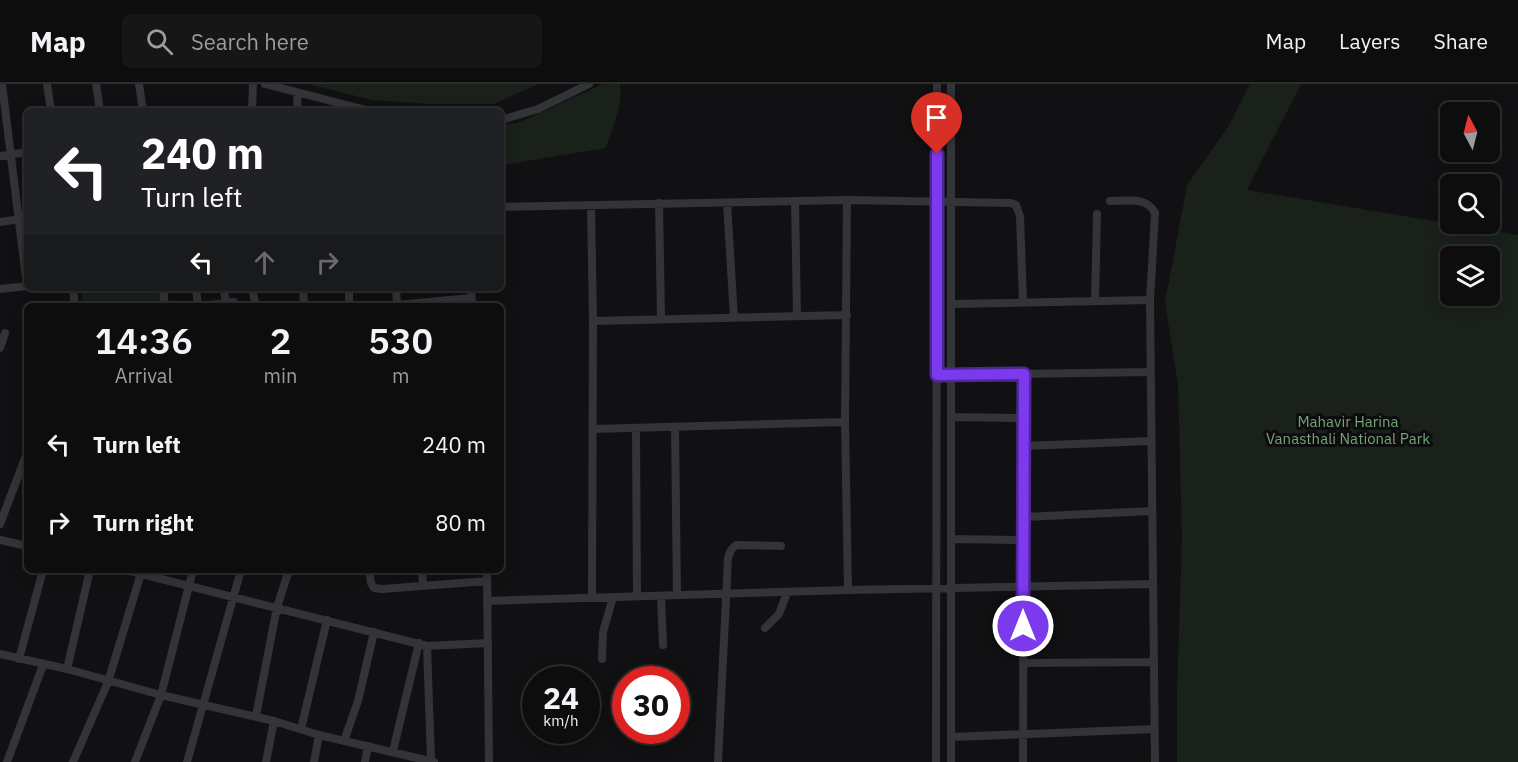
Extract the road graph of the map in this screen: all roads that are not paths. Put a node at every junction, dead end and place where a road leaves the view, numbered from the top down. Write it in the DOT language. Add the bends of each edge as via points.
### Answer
graph roads {
  1 [pos="1,84"];
  2 [pos="47,84"];
  3 [pos="96,84"];
  4 [pos="139,84"];
  5 [pos="253,84"];
  6 [pos="265,84"];
  7 [pos="589,84"];
  8 [pos="937,84"];
  9 [pos="951,84"];
  10 [pos="297,93"];
  11 [pos="51,108"];
  12 [pos="100,108"];
  13 [pos="142,108"];
  14 [pos="252,108"];
  15 [pos="298,108"];
  16 [pos="345,108"];
  17 [pos="504,119"];
  18 [pos="24,152"];
  19 [pos="11,154"];
  20 [pos="0,156"];
  21 [pos="847,200"];
  22 [pos="795,201"];
  23 [pos="1110,201"];
  24 [pos="938,202"];
  25 [pos="951,202"];
  26 [pos="659,203"];
  27 [pos="727,203"];
  28 [pos="591,206"];
  29 [pos="504,207"];
  30 [pos="1097,214"];
  31 [pos="23,219"];
  32 [pos="0,222"];
  33 [pos="24,236"];
  34 [pos="24,286"];
  35 [pos="0,289"];
  36 [pos="1150,300"];
  37 [pos="1095,301"];
  38 [pos="471,302"];
  39 [pos="452,303"];
  40 [pos="1023,303"];
  41 [pos="951,304"];
  42 [pos="847,315"];
  43 [pos="797,316"];
  44 [pos="661,318"];
  45 [pos="734,318"];
  46 [pos="593,321"];
  47 [pos="5,333"];
  48 [pos="0,348"];
  49 [pos="1151,372"];
  50 [pos="953,374"];
  51 [pos="1024,374"];
  52 [pos="937,375"];
  53 [pos="952,417"];
  54 [pos="1024,418"];
  55 [pos="845,422"];
  56 [pos="675,426"];
  57 [pos="636,428"];
  58 [pos="593,429"];
  59 [pos="1151,441"];
  60 [pos="1024,446"];
  61 [pos="24,461"];
  62 [pos="1152,511"];
  63 [pos="1024,517"];
  64 [pos="0,524"];
  65 [pos="953,539"];
  66 [pos="0,540"];
  67 [pos="1023,540"];
  68 [pos="24,545"];
  69 [pos="781,546"];
  70 [pos="42,573"];
  71 [pos="89,573"];
  72 [pos="142,573"];
  73 [pos="146,573"];
  74 [pos="192,573"];
  75 [pos="240,573"];
  76 [pos="288,573"];
  77 [pos="369,573"];
  78 [pos="422,573"];
  79 [pos="487,573"];
  80 [pos="487,581"];
  81 [pos="1153,584"];
  82 [pos="189,585"];
  83 [pos="423,586"];
  84 [pos="1023,588"];
  85 [pos="952,589"];
  86 [pos="848,590"];
  87 [pos="936,590"];
  88 [pos="787,593"];
  89 [pos="725,594"];
  90 [pos="677,595"];
  91 [pos="637,596"];
  92 [pos="662,596"];
  93 [pos="235,597"];
  94 [pos="592,597"];
  95 [pos="613,597"];
  96 [pos="487,601"];
  97 [pos="277,607"];
  98 [pos="327,620"];
  99 [pos="765,628"];
  100 [pos="374,632"];
  101 [pos="488,643"];
  102 [pos="423,645"];
  103 [pos="663,645"];
  104 [pos="0,654"];
  105 [pos="602,658"];
  106 [pos="19,659"];
  107 [pos="1154,662"];
  108 [pos="1023,663"];
  109 [pos="43,665"];
  110 [pos="67,669"];
  111 [pos="108,682"];
  112 [pos="161,695"];
  113 [pos="203,704"];
  114 [pos="256,716"];
  115 [pos="274,721"];
  116 [pos="302,729"];
  117 [pos="1155,729"];
  118 [pos="1023,734"];
  119 [pos="319,735"];
  120 [pos="951,736"];
  121 [pos="344,741"];
  122 [pos="368,746"];
  123 [pos="393,752"];
  124 [pos="413,760"];
  125 [pos="7,762"];
  126 [pos="73,762"];
  127 [pos="135,762"];
  128 [pos="187,762"];
  129 [pos="266,762"];
  130 [pos="314,762"];
  131 [pos="365,762"];
  132 [pos="432,762"];
  133 [pos="489,762"];
  134 [pos="718,762"];
  135 [pos="936,762"];
  136 [pos="951,762"];
  137 [pos="1023,762"];
  138 [pos="1155,762"];
  1 -- 19 [label="street"];
  2 -- 11 [label="street"];
  3 -- 12 [label="street"];
  4 -- 13 [label="street"];
  5 -- 14 [label="street"];
  6 -- 10 [label="street"];
  7 -- 17 [label="street"];
  8 -- 24 [label="street"];
  9 -- 25 [label="street"];
  10 -- 15 [label="street"];
  10 -- 16 [label="street"];
  18 -- 19 [label="street"];
  19 -- 20 [label="street"];
  19 -- 31 [label="street"];
  21 -- 22 [label="street"];
  21 -- 24 [label="street"];
  21 -- 42 [label="street"];
  22 -- 27 [label="street"];
  22 -- 43 [label="street"];
  23 -- 36 [label="street" via="1144,201 1155,213"];
  24 -- 25 [label="street"];
  24 -- 52 [label="street"];
  25 -- 40 [label="street" via="1016,205 1020,216"];
  25 -- 41 [label="street"];
  26 -- 27 [label="street"];
  26 -- 28 [label="street"];
  26 -- 44 [label="street"];
  27 -- 45 [label="street"];
  28 -- 29 [label="street"];
  28 -- 46 [label="street"];
  30 -- 37 [label="street"];
  31 -- 32 [label="street"];
  31 -- 33 [label="street"];
  34 -- 35 [label="street"];
  36 -- 37 [label="street"];
  36 -- 49 [label="street"];
  37 -- 40 [label="street"];
  38 -- 39 [label="street"];
  40 -- 41 [label="street"];
  41 -- 50 [label="street"];
  42 -- 43 [label="street"];
  42 -- 55 [label="street"];
  43 -- 45 [label="street"];
  44 -- 45 [label="street"];
  44 -- 46 [label="street"];
  46 -- 58 [label="street"];
  47 -- 48 [label="street"];
  49 -- 51 [label="street"];
  49 -- 59 [label="street"];
  50 -- 51 [label="street"];
  50 -- 52 [label="street"];
  50 -- 53 [label="street"];
  51 -- 54 [label="street"];
  52 -- 87 [label="street"];
  53 -- 54 [label="street"];
  53 -- 65 [label="street"];
  54 -- 60 [label="street"];
  55 -- 56 [label="street"];
  55 -- 86 [label="street"];
  56 -- 57 [label="street"];
  56 -- 90 [label="street"];
  57 -- 58 [label="street"];
  57 -- 91 [label="street"];
  58 -- 94 [label="street"];
  59 -- 60 [label="street"];
  59 -- 62 [label="street"];
  60 -- 63 [label="street"];
  61 -- 64 [label="street"];
  62 -- 63 [label="street"];
  62 -- 81 [label="street"];
  63 -- 67 [label="street"];
  65 -- 67 [label="street"];
  65 -- 85 [label="street"];
  66 -- 68 [label="street"];
  67 -- 84 [label="street"];
  69 -- 89 [label="street" via="736,545 728,558"];
  70 -- 106 [label="street"];
  71 -- 110 [label="street"];
  72 -- 111 [label="street"];
  73 -- 82 [label="street"];
  74 -- 82 [label="street"];
  75 -- 93 [label="street"];
  76 -- 97 [label="street"];
  77 -- 83 [label="street" via="374,588"];
  78 -- 83 [label="street"];
  79 -- 80 [label="street"];
  80 -- 83 [label="street"];
  80 -- 96 [label="street"];
  81 -- 84 [label="street"];
  81 -- 107 [label="street"];
  82 -- 93 [label="street"];
  82 -- 112 [label="street"];
  84 -- 85 [label="street"];
  84 -- 108 [label="street"];
  85 -- 87 [label="street"];
  85 -- 120 [label="street"];
  86 -- 87 [label="street"];
  86 -- 88 [label="street"];
  87 -- 135 [label="street"];
  88 -- 89 [label="street"];
  88 -- 99 [label="street" via="779,614"];
  89 -- 90 [label="street"];
  89 -- 134 [label="street"];
  90 -- 92 [label="street"];
  91 -- 92 [label="street"];
  91 -- 95 [label="street"];
  92 -- 103 [label="street"];
  93 -- 97 [label="street"];
  93 -- 113 [label="street"];
  94 -- 95 [label="street"];
  94 -- 96 [label="street"];
  95 -- 105 [label="street" via="603,632"];
  96 -- 101 [label="street"];
  97 -- 98 [label="street"];
  97 -- 114 [label="street"];
  98 -- 100 [label="street"];
  98 -- 116 [label="street"];
  100 -- 102 [label="street"];
  100 -- 121 [label="street"];
  101 -- 102 [label="street"];
  101 -- 133 [label="street"];
  102 -- 123 [label="street"];
  102 -- 132 [label="street"];
  104 -- 106 [label="street"];
  106 -- 109 [label="street"];
  107 -- 108 [label="street"];
  107 -- 117 [label="street"];
  108 -- 118 [label="street"];
  109 -- 110 [label="street"];
  109 -- 125 [label="street"];
  110 -- 111 [label="street"];
  111 -- 112 [label="street"];
  111 -- 126 [label="street"];
  112 -- 113 [label="street"];
  112 -- 127 [label="street"];
  113 -- 114 [label="street"];
  113 -- 128 [label="street"];
  114 -- 115 [label="street"];
  115 -- 116 [label="street"];
  115 -- 129 [label="street"];
  116 -- 119 [label="street"];
  117 -- 118 [label="street"];
  117 -- 138 [label="street"];
  118 -- 120 [label="street"];
  118 -- 137 [label="street"];
  119 -- 121 [label="street"];
  119 -- 130 [label="street"];
  120 -- 136 [label="street"];
  121 -- 122 [label="street"];
  122 -- 123 [label="street"];
  122 -- 131 [label="street"];
  123 -- 124 [label="street"];
  124 -- 132 [label="street"];
}
